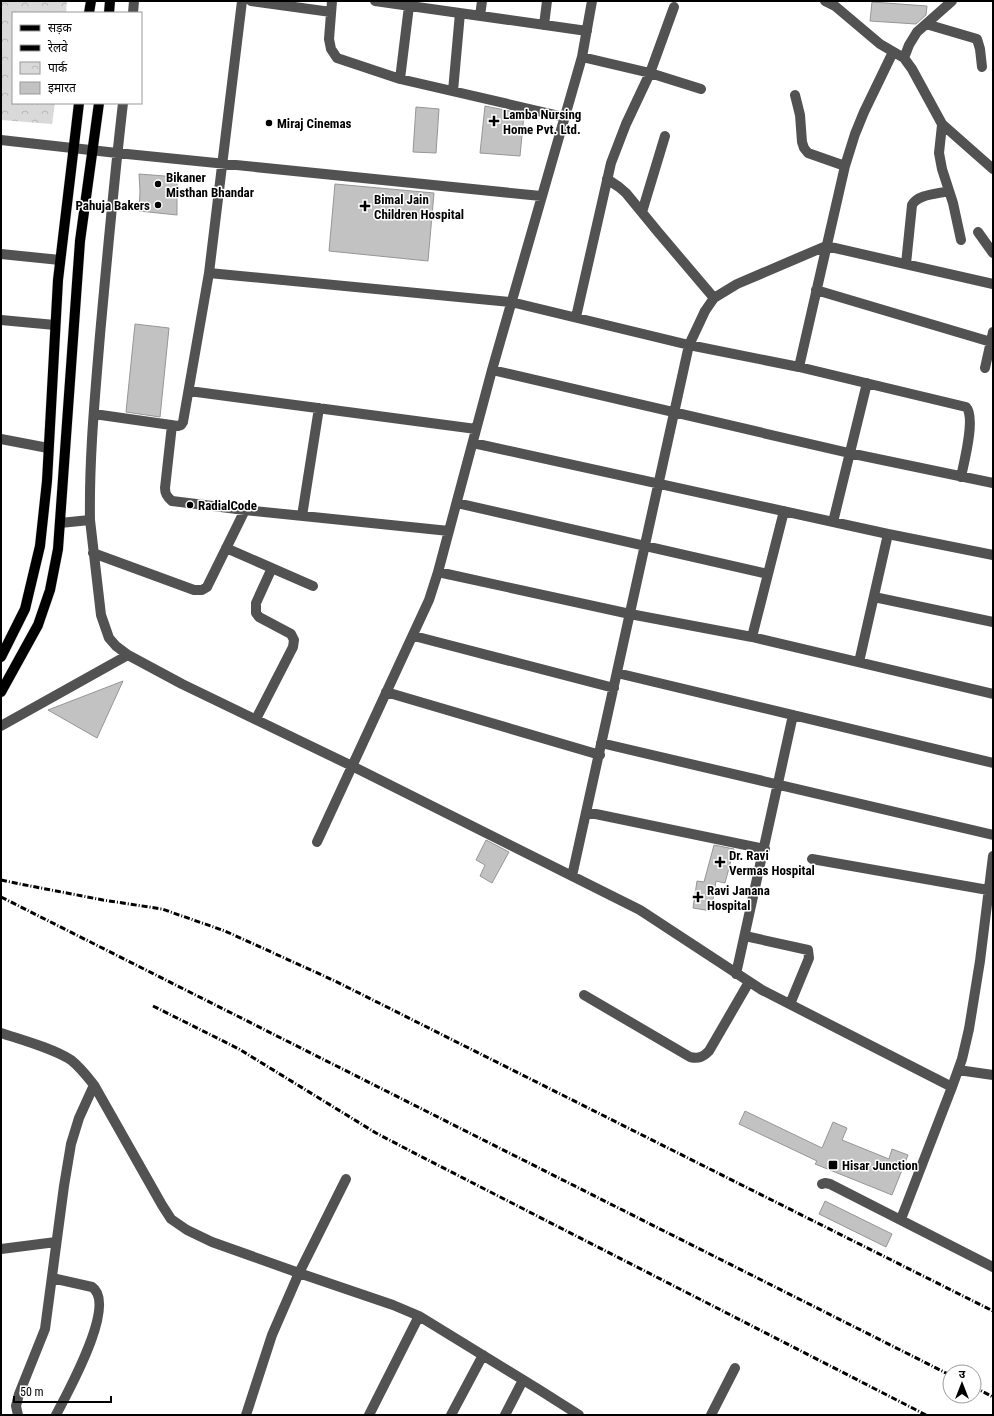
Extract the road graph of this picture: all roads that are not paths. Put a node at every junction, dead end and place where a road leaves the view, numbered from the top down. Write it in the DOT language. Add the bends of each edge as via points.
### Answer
graph roads {
  1 [pos="91,1"];
  2 [pos="110,1"];
  3 [pos="134,1"];
  4 [pos="242,1"];
  5 [pos="251,1"];
  6 [pos="332,1"];
  7 [pos="375,1"];
  8 [pos="482,1"];
  9 [pos="547,1"];
  10 [pos="592,1"];
  11 [pos="825,1"];
  12 [pos="952,1"];
  13 [pos="409,6"];
  14 [pos="674,7"];
  15 [pos="89,12"];
  16 [pos="109,12"];
  17 [pos="133,12"];
  18 [pos="331,12"];
  19 [pos="460,13"];
  20 [pos="480,16"];
  21 [pos="926,24"];
  22 [pos="544,25"];
  23 [pos="587,31"];
  24 [pos="893,52"];
  25 [pos="582,57"];
  26 [pos="904,58"];
  27 [pos="982,67"];
  28 [pos="650,73"];
  29 [pos="400,79"];
  30 [pos="701,88"];
  31 [pos="453,91"];
  32 [pos="795,95"];
  33 [pos="79,104"];
  34 [pos="99,104"];
  35 [pos="123,104"];
  36 [pos="564,117"];
  37 [pos="942,125"];
  38 [pos="665,136"];
  39 [pos="1,140"];
  40 [pos="73,149"];
  41 [pos="93,151"];
  42 [pos="117,153"];
  43 [pos="222,164"];
  44 [pos="845,166"];
  45 [pos="993,170"];
  46 [pos="607,179"];
  47 [pos="949,191"];
  48 [pos="542,196"];
  49 [pos="642,212"];
  50 [pos="978,232"];
  51 [pos="961,240"];
  52 [pos="826,246"];
  53 [pos="993,253"];
  54 [pos="1,254"];
  55 [pos="60,260"];
  56 [pos="906,264"];
  57 [pos="209,273"];
  58 [pos="993,284"];
  59 [pos="816,290"];
  60 [pos="714,298"];
  61 [pos="511,302"];
  62 [pos="576,317"];
  63 [pos="1,320"];
  64 [pos="56,325"];
  65 [pos="992,337"];
  66 [pos="689,345"];
  67 [pos="799,367"];
  68 [pos="985,368"];
  69 [pos="492,370"];
  70 [pos="867,383"];
  71 [pos="189,391"];
  72 [pos="319,408"];
  73 [pos="674,413"];
  74 [pos="94,414"];
  75 [pos="172,425"];
  76 [pos="476,429"];
  77 [pos="1,438"];
  78 [pos="473,443"];
  79 [pos="48,448"];
  80 [pos="849,453"];
  81 [pos="961,477"];
  82 [pos="993,483"];
  83 [pos="659,484"];
  84 [pos="456,503"];
  85 [pos="245,510"];
  86 [pos="784,511"];
  87 [pos="302,516"];
  88 [pos="90,520"];
  89 [pos="833,522"];
  90 [pos="60,523"];
  91 [pos="449,531"];
  92 [pos="888,534"];
  93 [pos="644,546"];
  94 [pos="226,548"];
  95 [pos="93,553"];
  96 [pos="993,555"];
  97 [pos="272,568"];
  98 [pos="438,572"];
  99 [pos="768,574"];
  100 [pos="313,586"];
  101 [pos="874,597"];
  102 [pos="630,614"];
  103 [pos="993,622"];
  104 [pos="414,636"];
  105 [pos="752,637"];
  106 [pos="3,653"];
  107 [pos="128,655"];
  108 [pos="858,662"];
  109 [pos="617,673"];
  110 [pos="614,688"];
  111 [pos="1,692"];
  112 [pos="386,692"];
  113 [pos="993,694"];
  114 [pos="793,715"];
  115 [pos="256,719"];
  116 [pos="1,726"];
  117 [pos="601,743"];
  118 [pos="600,755"];
  119 [pos="993,763"];
  120 [pos="352,766"];
  121 [pos="779,785"];
  122 [pos="586,812"];
  123 [pos="993,835"];
  124 [pos="317,842"];
  125 [pos="764,849"];
  126 [pos="993,856"];
  127 [pos="812,859"];
  128 [pos="572,876"];
  129 [pos="988,890"];
  130 [pos="745,936"];
  131 [pos="736,974"];
  132 [pos="749,982"];
  133 [pos="584,995"];
  134 [pos="790,1004"];
  135 [pos="1,1033"];
  136 [pos="958,1070"];
  137 [pos="993,1075"];
  138 [pos="94,1085"];
  139 [pos="952,1086"];
  140 [pos="346,1179"];
  141 [pos="822,1184"];
  142 [pos="901,1219"];
  143 [pos="56,1242"];
  144 [pos="1,1249"];
  145 [pos="993,1267"];
  146 [pos="299,1273"];
  147 [pos="52,1278"];
  148 [pos="419,1316"];
  149 [pos="483,1355"];
  150 [pos="735,1368"];
  151 [pos="523,1380"];
  152 [pos="18,1415"];
  153 [pos="56,1415"];
  154 [pos="246,1415"];
  155 [pos="369,1415"];
  156 [pos="451,1415"];
  157 [pos="505,1415"];
  158 [pos="578,1415"];
  159 [pos="711,1415"];
  1 -- 15 [label="main road"];
  2 -- 16 [label="main road"];
  3 -- 17 [label="street"];
  4 -- 43 [label="street"];
  5 -- 18 [label="street"];
  6 -- 18 [label="street"];
  7 -- 13 [label="street"];
  8 -- 20 [label="street"];
  9 -- 22 [label="street"];
  10 -- 23 [label="street"];
  11 -- 24 [label="street"];
  12 -- 21 [label="street"];
  13 -- 19 [label="street"];
  13 -- 29 [label="street"];
  14 -- 28 [label="street"];
  18 -- 29 [label="street" via="329,39 331,49 337,58"];
  19 -- 20 [label="street"];
  19 -- 31 [label="street"];
  20 -- 22 [label="street"];
  21 -- 26 [label="street" via="917,32"];
  21 -- 27 [label="street" via="977,39"];
  22 -- 23 [label="street"];
  23 -- 25 [label="street"];
  24 -- 26 [label="street"];
  24 -- 44 [label="street" via="864,112"];
  25 -- 28 [label="street"];
  25 -- 36 [label="street"];
  26 -- 37 [label="street"];
  28 -- 30 [label="street"];
  28 -- 46 [label="street" via="626,124"];
  29 -- 31 [label="street"];
  31 -- 36 [label="street"];
  32 -- 44 [label="street" via="804,148 808,152"];
  33 -- 40 [label="main road"];
  34 -- 41 [label="main road"];
  35 -- 42 [label="street"];
  36 -- 48 [label="street"];
  37 -- 45 [label="street"];
  37 -- 47 [label="street" via="940,153"];
  38 -- 49 [label="street"];
  39 -- 40 [label="street"];
  40 -- 41 [label="street"];
  40 -- 55 [label="main road"];
  41 -- 42 [label="street"];
  41 -- 90 [label="main road" via="80,241"];
  42 -- 43 [label="street"];
  42 -- 74 [label="street"];
  43 -- 48 [label="street"];
  43 -- 57 [label="street"];
  44 -- 52 [label="street"];
  46 -- 49 [label="street" via="626,193"];
  46 -- 62 [label="street"];
  47 -- 51 [label="street"];
  47 -- 56 [label="street" via="914,201"];
  48 -- 61 [label="street"];
  49 -- 60 [label="street"];
  50 -- 53 [label="street"];
  52 -- 56 [label="street"];
  52 -- 59 [label="street"];
  52 -- 60 [label="street" via="736,284"];
  54 -- 55 [label="street"];
  55 -- 64 [label="main road"];
  56 -- 58 [label="street"];
  57 -- 61 [label="street"];
  57 -- 71 [label="street"];
  59 -- 65 [label="street"];
  59 -- 67 [label="street"];
  60 -- 66 [label="street"];
  61 -- 62 [label="street"];
  61 -- 69 [label="street"];
  62 -- 66 [label="street"];
  63 -- 64 [label="street"];
  64 -- 79 [label="main road"];
  65 -- 68 [label="street"];
  66 -- 67 [label="street"];
  66 -- 73 [label="street"];
  67 -- 70 [label="street"];
  69 -- 73 [label="street"];
  69 -- 76 [label="street"];
  70 -- 80 [label="street"];
  70 -- 81 [label="street" via="966,407 970,420"];
  71 -- 72 [label="street"];
  71 -- 75 [label="street" via="183,422 181,425"];
  72 -- 76 [label="street"];
  72 -- 87 [label="street"];
  73 -- 80 [label="street"];
  73 -- 83 [label="street"];
  74 -- 75 [label="street"];
  74 -- 88 [label="street"];
  75 -- 85 [label="street" via="165,488 168,498 172,501"];
  76 -- 78 [label="street"];
  77 -- 79 [label="street"];
  78 -- 83 [label="street"];
  78 -- 84 [label="street"];
  79 -- 106 [label="main road" via="40,546 25,609"];
  80 -- 81 [label="street"];
  80 -- 89 [label="street"];
  81 -- 82 [label="street"];
  83 -- 86 [label="street"];
  83 -- 93 [label="street"];
  84 -- 91 [label="street"];
  84 -- 93 [label="street"];
  85 -- 87 [label="street"];
  85 -- 94 [label="street"];
  86 -- 89 [label="street"];
  86 -- 99 [label="street"];
  87 -- 91 [label="street"];
  88 -- 90 [label="street"];
  88 -- 95 [label="street"];
  89 -- 92 [label="street"];
  90 -- 111 [label="main road" via="50,590 38,625"];
  91 -- 98 [label="street"];
  92 -- 96 [label="street"];
  92 -- 101 [label="street"];
  93 -- 99 [label="street"];
  93 -- 102 [label="street"];
  94 -- 95 [label="street" via="207,587 198,590"];
  94 -- 97 [label="street"];
  95 -- 107 [label="street" via="104,627 109,638"];
  97 -- 100 [label="street"];
  97 -- 115 [label="street" via="256,603 256,613 291,634 294,640"];
  98 -- 102 [label="street"];
  98 -- 104 [label="street"];
  99 -- 105 [label="street"];
  101 -- 103 [label="street"];
  101 -- 108 [label="street"];
  102 -- 105 [label="street"];
  102 -- 109 [label="street"];
  104 -- 110 [label="street"];
  104 -- 112 [label="street"];
  105 -- 108 [label="street"];
  107 -- 115 [label="street"];
  107 -- 116 [label="street"];
  108 -- 113 [label="street"];
  109 -- 110 [label="street"];
  109 -- 114 [label="street"];
  110 -- 117 [label="street"];
  112 -- 118 [label="street"];
  112 -- 120 [label="street"];
  114 -- 119 [label="street"];
  114 -- 121 [label="street"];
  115 -- 120 [label="street"];
  117 -- 118 [label="street"];
  117 -- 121 [label="street"];
  118 -- 122 [label="street"];
  120 -- 124 [label="street"];
  120 -- 128 [label="street"];
  121 -- 123 [label="street"];
  121 -- 125 [label="street"];
  122 -- 125 [label="street"];
  122 -- 128 [label="street"];
  125 -- 130 [label="street"];
  126 -- 129 [label="street"];
  127 -- 129 [label="street"];
  128 -- 131 [label="street" via="640,910"];
  129 -- 136 [label="street" via="969,1029"];
  130 -- 131 [label="street"];
  130 -- 134 [label="street" via="808,950 809,958"];
  131 -- 132 [label="street"];
  132 -- 133 [label="street" via="710,1051 698,1058 690,1057"];
  132 -- 134 [label="street"];
  134 -- 139 [label="street"];
  135 -- 138 [label="street" via="71,1060"];
  136 -- 137 [label="street"];
  136 -- 139 [label="street"];
  138 -- 143 [label="street" via="71,1144"];
  138 -- 146 [label="street" via="171,1219 212,1242"];
  139 -- 142 [label="street"];
  140 -- 146 [label="street"];
  141 -- 142 [label="street" via="830,1184"];
  142 -- 145 [label="street"];
  143 -- 144 [label="street"];
  143 -- 147 [label="street"];
  146 -- 148 [label="street"];
  146 -- 154 [label="street" via="272,1336"];
  147 -- 152 [label="street" via="45,1329 19,1394 16,1406"];
  147 -- 153 [label="street" via="92,1287 98,1296 93,1336"];
  148 -- 149 [label="street"];
  148 -- 155 [label="street"];
  149 -- 151 [label="street"];
  149 -- 156 [label="street"];
  150 -- 159 [label="street"];
  151 -- 157 [label="street"];
  151 -- 158 [label="street"];
}
